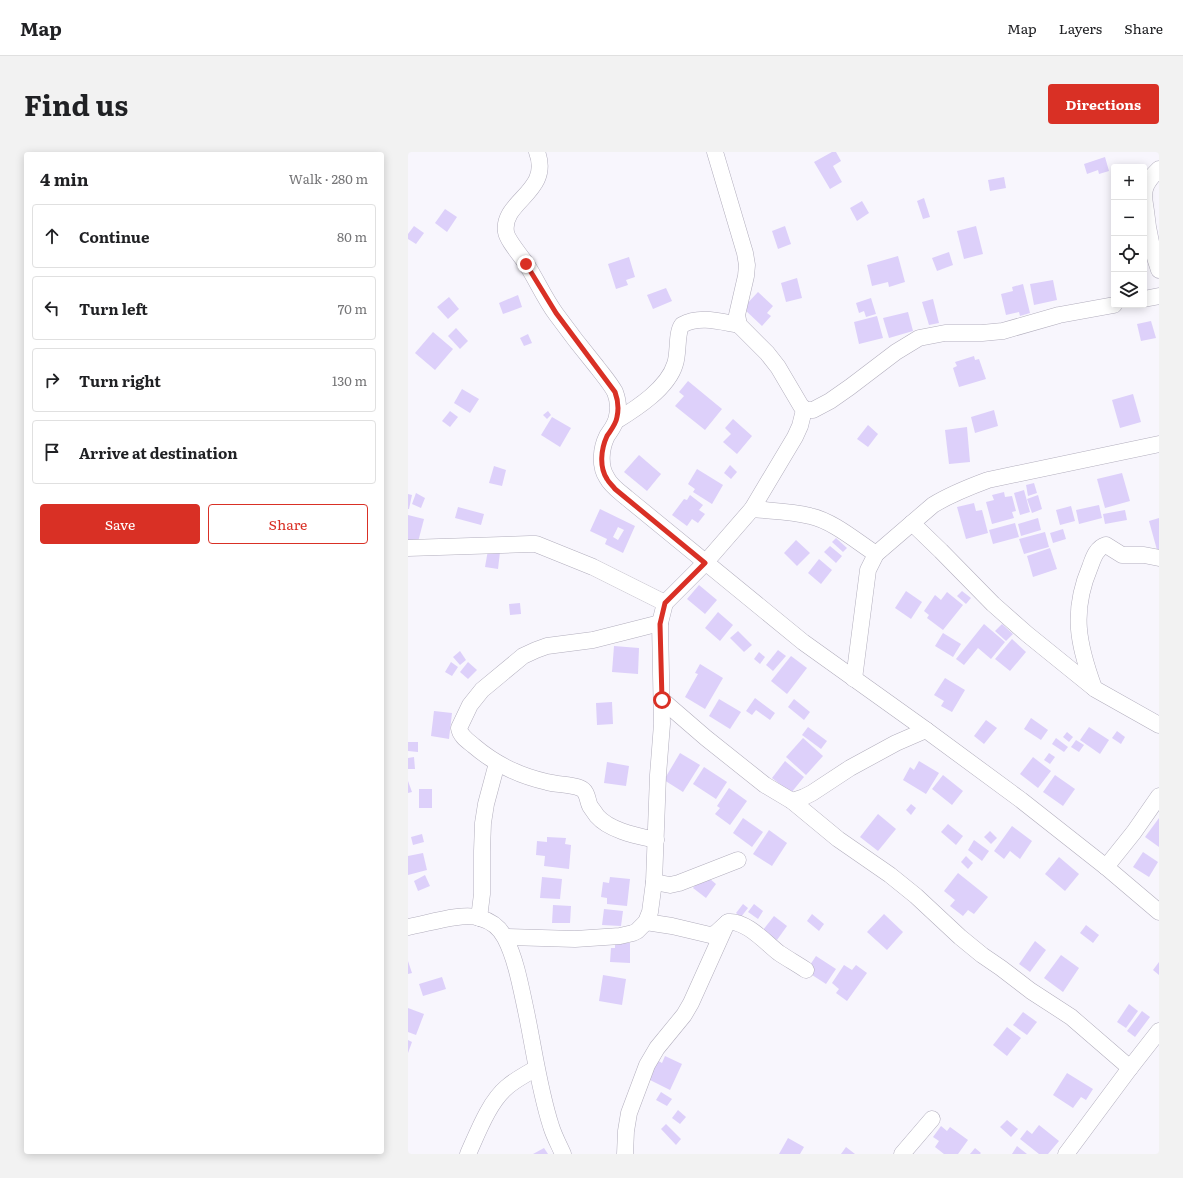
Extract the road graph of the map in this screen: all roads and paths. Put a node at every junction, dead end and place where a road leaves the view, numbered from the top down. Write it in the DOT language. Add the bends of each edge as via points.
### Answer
graph roads {
  1 [pos="537,152"];
  2 [pos="715,152"];
  3 [pos="1159,169"];
  4 [pos="1159,270"];
  5 [pos="1159,296"];
  6 [pos="1147,298"];
  7 [pos="1111,306"];
  8 [pos="739,325"];
  9 [pos="804,410"];
  10 [pos="616,421"];
  11 [pos="1159,444"];
  12 [pos="752,509"];
  13 [pos="912,523"];
  14 [pos="408,548"];
  15 [pos="876,554"];
  16 [pos="1159,558"];
  17 [pos="705,563"];
  18 [pos="665,603"];
  19 [pos="660,624"];
  20 [pos="854,679"];
  21 [pos="1095,689"];
  22 [pos="662,700"];
  23 [pos="1159,725"];
  24 [pos="926,730"];
  25 [pos="498,763"];
  26 [pos="1159,796"];
  27 [pos="792,801"];
  28 [pos="656,840"];
  29 [pos="738,860"];
  30 [pos="1106,867"];
  31 [pos="654,882"];
  32 [pos="1159,912"];
  33 [pos="480,918"];
  34 [pos="646,922"];
  35 [pos="727,923"];
  36 [pos="408,927"];
  37 [pos="505,937"];
  38 [pos="806,970"];
  39 [pos="1159,1031"];
  40 [pos="536,1068"];
  41 [pos="1130,1068"];
  42 [pos="932,1119"];
  43 [pos="468,1154"];
  44 [pos="563,1154"];
  45 [pos="625,1154"];
  46 [pos="902,1154"];
  47 [pos="1066,1154"];
  1 -- 10 [label="street" via="540,164 538,178 510,215 506,234 556,313 613,389 618,402"];
  2 -- 8 [label="street" via="747,265 737,315"];
  3 -- 4 [label="street" via="1147,184 1144,198 1148,232"];
  5 -- 6 [label="street"];
  7 -- 9 [label="street" via="1059,315 1003,331 945,333 919,338 830,401 813,410"];
  8 -- 9 [label="street" via="778,367"];
  8 -- 10 [label="street" via="703,320 682,325 672,372 646,401"];
  9 -- 12 [label="street" via="795,437"];
  10 -- 17 [label="street" via="602,451 607,479 621,494"];
  11 -- 13 [label="street" via="988,480 944,498"];
  12 -- 15 [label="street" via="820,519"];
  12 -- 17 [label="street"];
  13 -- 15 [label="street"];
  13 -- 21 [label="street" via="993,604"];
  14 -- 18 [label="street" via="536,544 593,567"];
  15 -- 20 [label="street" via="868,570"];
  16 -- 21 [label="street" via="1122,555 1106,545 1099,549 1094,557 1080,596 1078,629 1086,666"];
  17 -- 18 [label="street"];
  17 -- 20 [label="street" via="791,633"];
  18 -- 19 [label="street"];
  19 -- 22 [label="street"];
  19 -- 25 [label="street" via="593,640 547,646 523,656 506,669 482,690 470,705 459,728 463,737"];
  20 -- 24 [label="street"];
  21 -- 23 [label="street"];
  22 -- 27 [label="street" via="765,785"];
  22 -- 28 [label="street"];
  24 -- 27 [label="street" via="896,743 808,795"];
  24 -- 30 [label="street"];
  25 -- 28 [label="street" via="533,778 580,788 586,792 590,806 601,820 632,835"];
  25 -- 33 [label="street" via="483,823"];
  26 -- 30 [label="street"];
  27 -- 41 [label="street" via="838,839 916,896 982,955 1071,1018"];
  28 -- 31 [label="street"];
  29 -- 31 [label="street" via="679,883 670,885"];
  30 -- 32 [label="street"];
  31 -- 34 [label="street"];
  33 -- 36 [label="street" via="445,919"];
  33 -- 37 [label="street" via="498,927"];
  34 -- 35 [label="street" via="710,935"];
  34 -- 37 [label="street" via="637,931 620,936 575,939"];
  35 -- 38 [label="street" via="733,922 753,931"];
  35 -- 45 [label="street" via="684,1015 657,1048 647,1065 629,1113"];
  37 -- 40 [label="street" via="523,997"];
  39 -- 41 [label="street"];
  40 -- 43 [label="street" via="507,1087 494,1101"];
  40 -- 44 [label="street" via="551,1128"];
  41 -- 47 [label="street"];
  42 -- 46 [label="street"];
}
